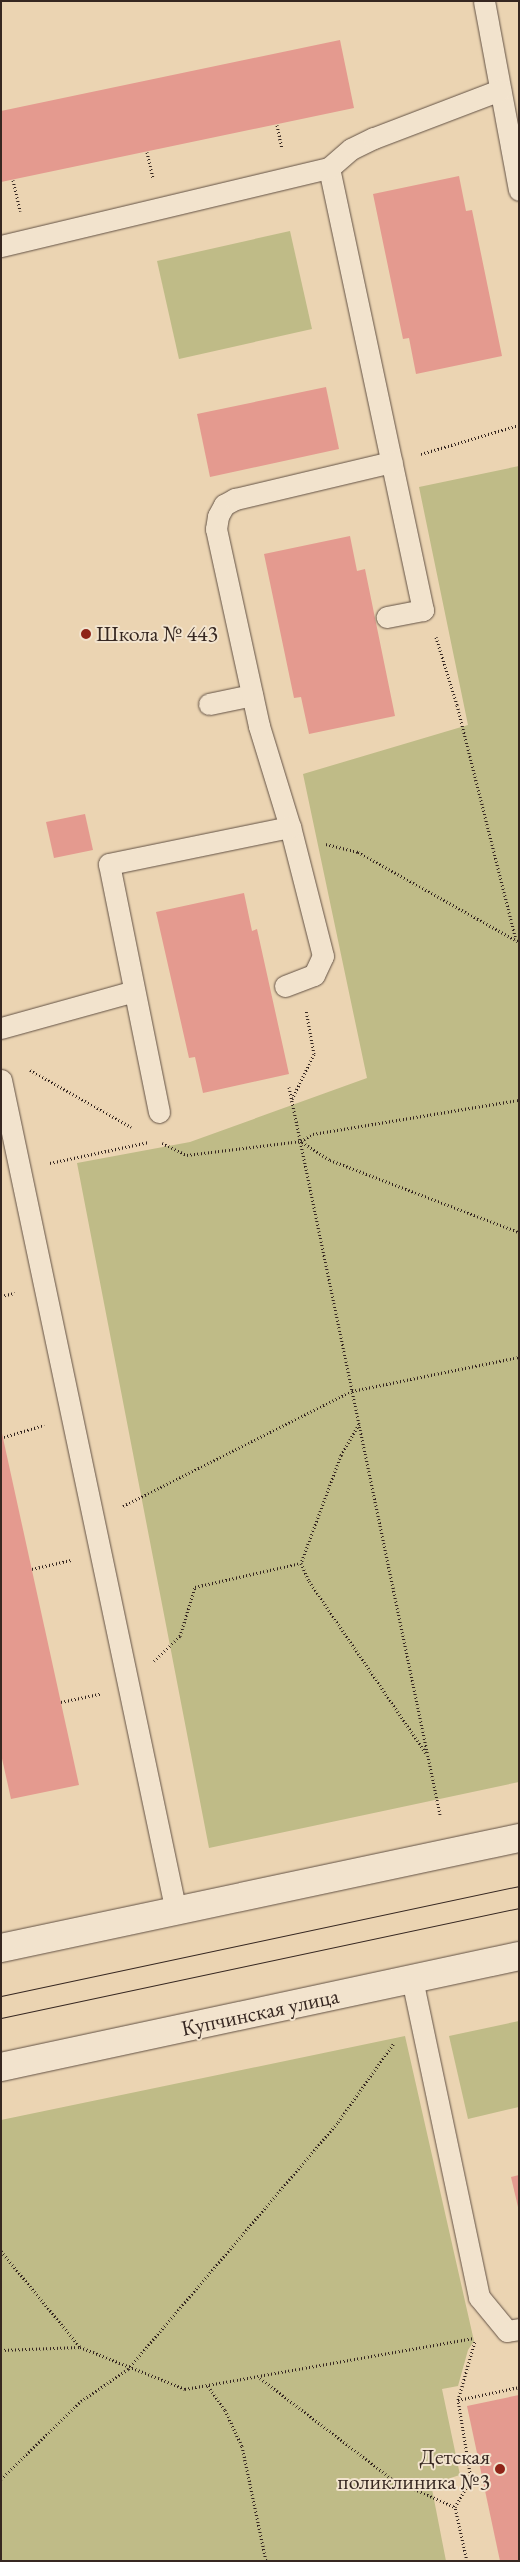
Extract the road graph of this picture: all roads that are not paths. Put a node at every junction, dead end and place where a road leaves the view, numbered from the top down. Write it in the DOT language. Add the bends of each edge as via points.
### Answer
graph roads {
  1 [pos="484,1"];
  2 [pos="500,90"];
  3 [pos="329,168"];
  4 [pos="519,190"];
  5 [pos="1,246"];
  6 [pos="392,462"];
  7 [pos="387,617"];
  8 [pos="252,695"];
  9 [pos="209,704"];
  10 [pos="290,827"];
  11 [pos="292,983"];
  12 [pos="134,991"];
  13 [pos="1,1028"];
  14 [pos="1,1080"];
  15 [pos="159,1112"];
  16 [pos="519,1838"];
  17 [pos="176,1912"];
  18 [pos="1,1948"];
  19 [pos="519,1956"];
  20 [pos="412,1979"];
  21 [pos="1,2068"];
  22 [pos="519,2329"];
  1 -- 2 [label="lane"];
  2 -- 3 [label="lane" via="366,142 351,149"];
  2 -- 4 [label="lane"];
  3 -- 5 [label="lane"];
  3 -- 6 [label="lane"];
  6 -- 7 [label="lane" via="423,610"];
  6 -- 8 [label="lane" via="235,499 224,505 216,529"];
  8 -- 9 [label="lane"];
  8 -- 10 [label="lane"];
  10 -- 11 [label="lane" via="323,956 314,975"];
  10 -- 12 [label="lane" via="110,864"];
  12 -- 13 [label="lane"];
  12 -- 15 [label="lane"];
  14 -- 17 [label="lane"];
  16 -- 17 [label="street"];
  17 -- 18 [label="street"];
  19 -- 20 [label="street, Купчинская улица"];
  20 -- 21 [label="street, Купчинская улица"];
  20 -- 22 [label="lane" via="479,2296 506,2332"];
}
